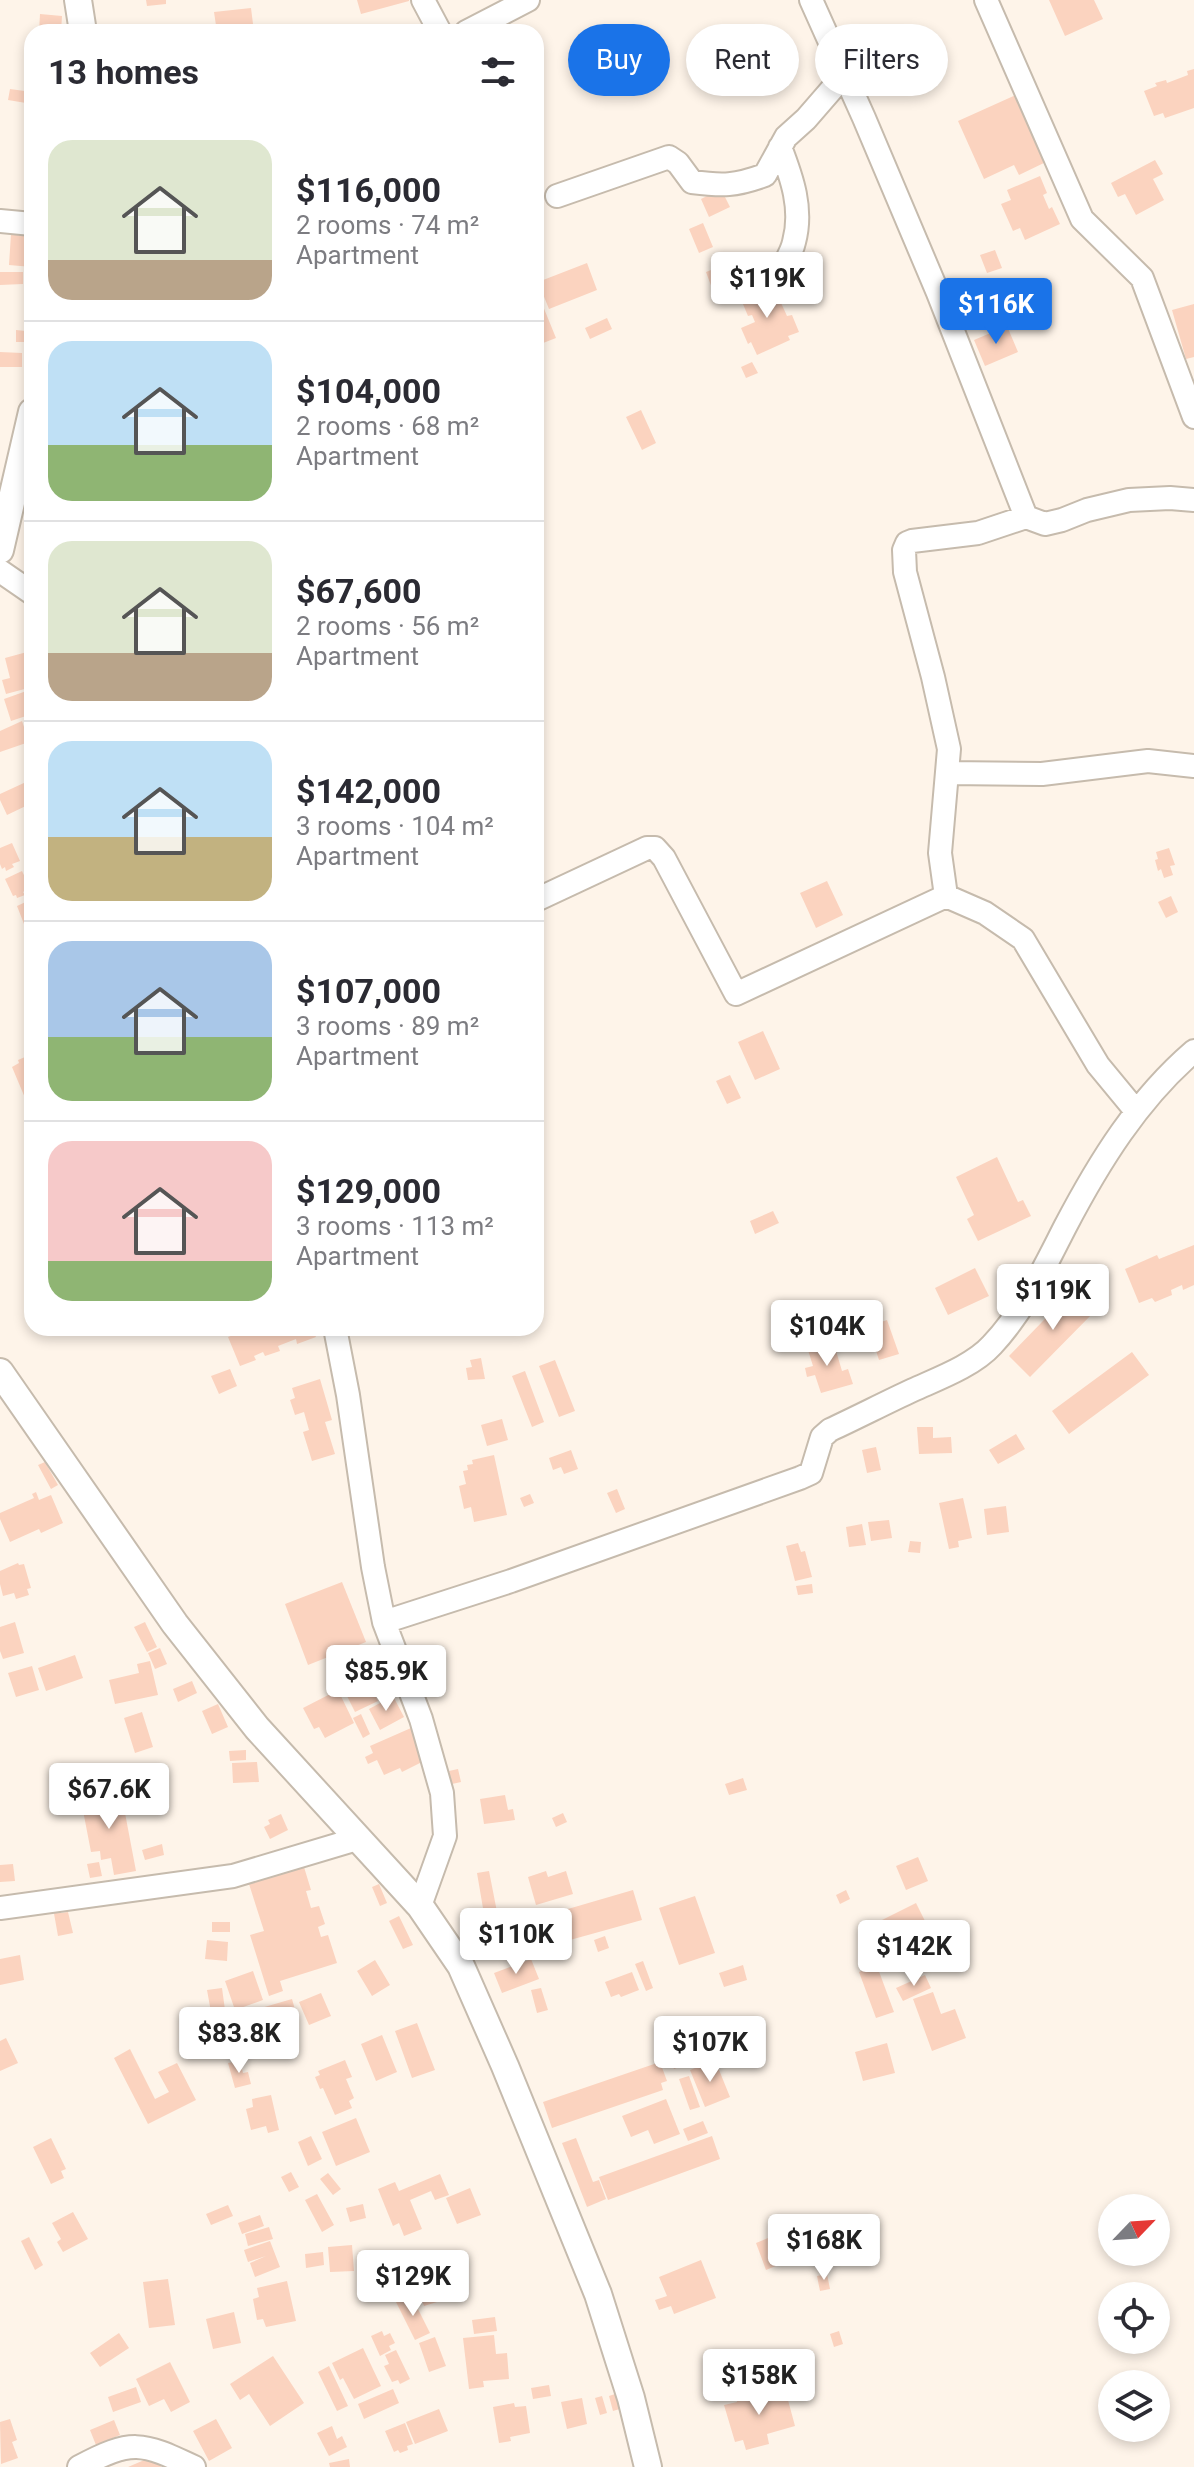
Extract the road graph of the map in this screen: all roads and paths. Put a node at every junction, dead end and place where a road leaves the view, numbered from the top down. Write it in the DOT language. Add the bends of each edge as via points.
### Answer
graph roads {
  1 [pos="78,0"];
  2 [pos="423,0"];
  3 [pos="528,0"];
  4 [pos="811,0"];
  5 [pos="986,0"];
  6 [pos="82,24"];
  7 [pos="436,24"];
  8 [pos="482,24"];
  9 [pos="822,24"];
  10 [pos="826,96"];
  11 [pos="854,96"];
  12 [pos="780,147"];
  13 [pos="557,196"];
  14 [pos="0,221"];
  15 [pos="24,223"];
  16 [pos="780,272"];
  17 [pos="1194,417"];
  18 [pos="24,436"];
  19 [pos="7,488"];
  20 [pos="1194,500"];
  21 [pos="1026,517"];
  22 [pos="0,550"];
  23 [pos="0,571"];
  24 [pos="24,588"];
  25 [pos="1194,766"];
  26 [pos="947,773"];
  27 [pos="544,896"];
  28 [pos="946,896"];
  29 [pos="1194,1051"];
  30 [pos="1136,1111"];
  31 [pos="337,1336"];
  32 [pos="0,1372"];
  33 [pos="384,1622"];
  34 [pos="357,1839"];
  35 [pos="420,1906"];
  36 [pos="0,1908"];
  37 [pos="79,2467"];
  38 [pos="194,2467"];
  39 [pos="648,2467"];
  1 -- 6 [label="street"];
  2 -- 7 [label="street"];
  3 -- 8 [label="street"];
  4 -- 9 [label="street"];
  5 -- 17 [label="street" via="1082,219 1142,278"];
  10 -- 12 [label="street"];
  11 -- 21 [label="street"];
  12 -- 13 [label="street" via="765,175 740,184 692,182 669,157"];
  12 -- 16 [label="street" via="798,204 794,244"];
  14 -- 15 [label="street"];
  18 -- 19 [label="street"];
  19 -- 22 [label="street"];
  20 -- 21 [label="street" via="1129,500 1045,524"];
  21 -- 26 [label="street" via="978,533 912,541 904,550 949,749"];
  23 -- 24 [label="street"];
  25 -- 26 [label="street" via="1148,761 1042,774"];
  26 -- 28 [label="street" via="940,853"];
  27 -- 28 [label="street" via="655,848 736,994"];
  28 -- 30 [label="street" via="985,913 1023,939 1098,1065"];
  29 -- 30 [label="street"];
  30 -- 33 [label="street" via="1107,1152 1034,1290 990,1348 955,1371 830,1430 822,1437 811,1473"];
  31 -- 33 [label="street"];
  32 -- 34 [label="street" via="175,1624 257,1728"];
  33 -- 35 [label="street" via="442,1793 445,1836"];
  34 -- 35 [label="street"];
  34 -- 36 [label="street" via="233,1876"];
  35 -- 39 [label="street" via="461,1966 523,2109 598,2294"];
  37 -- 38 [label="street" via="132,2445"];
}
